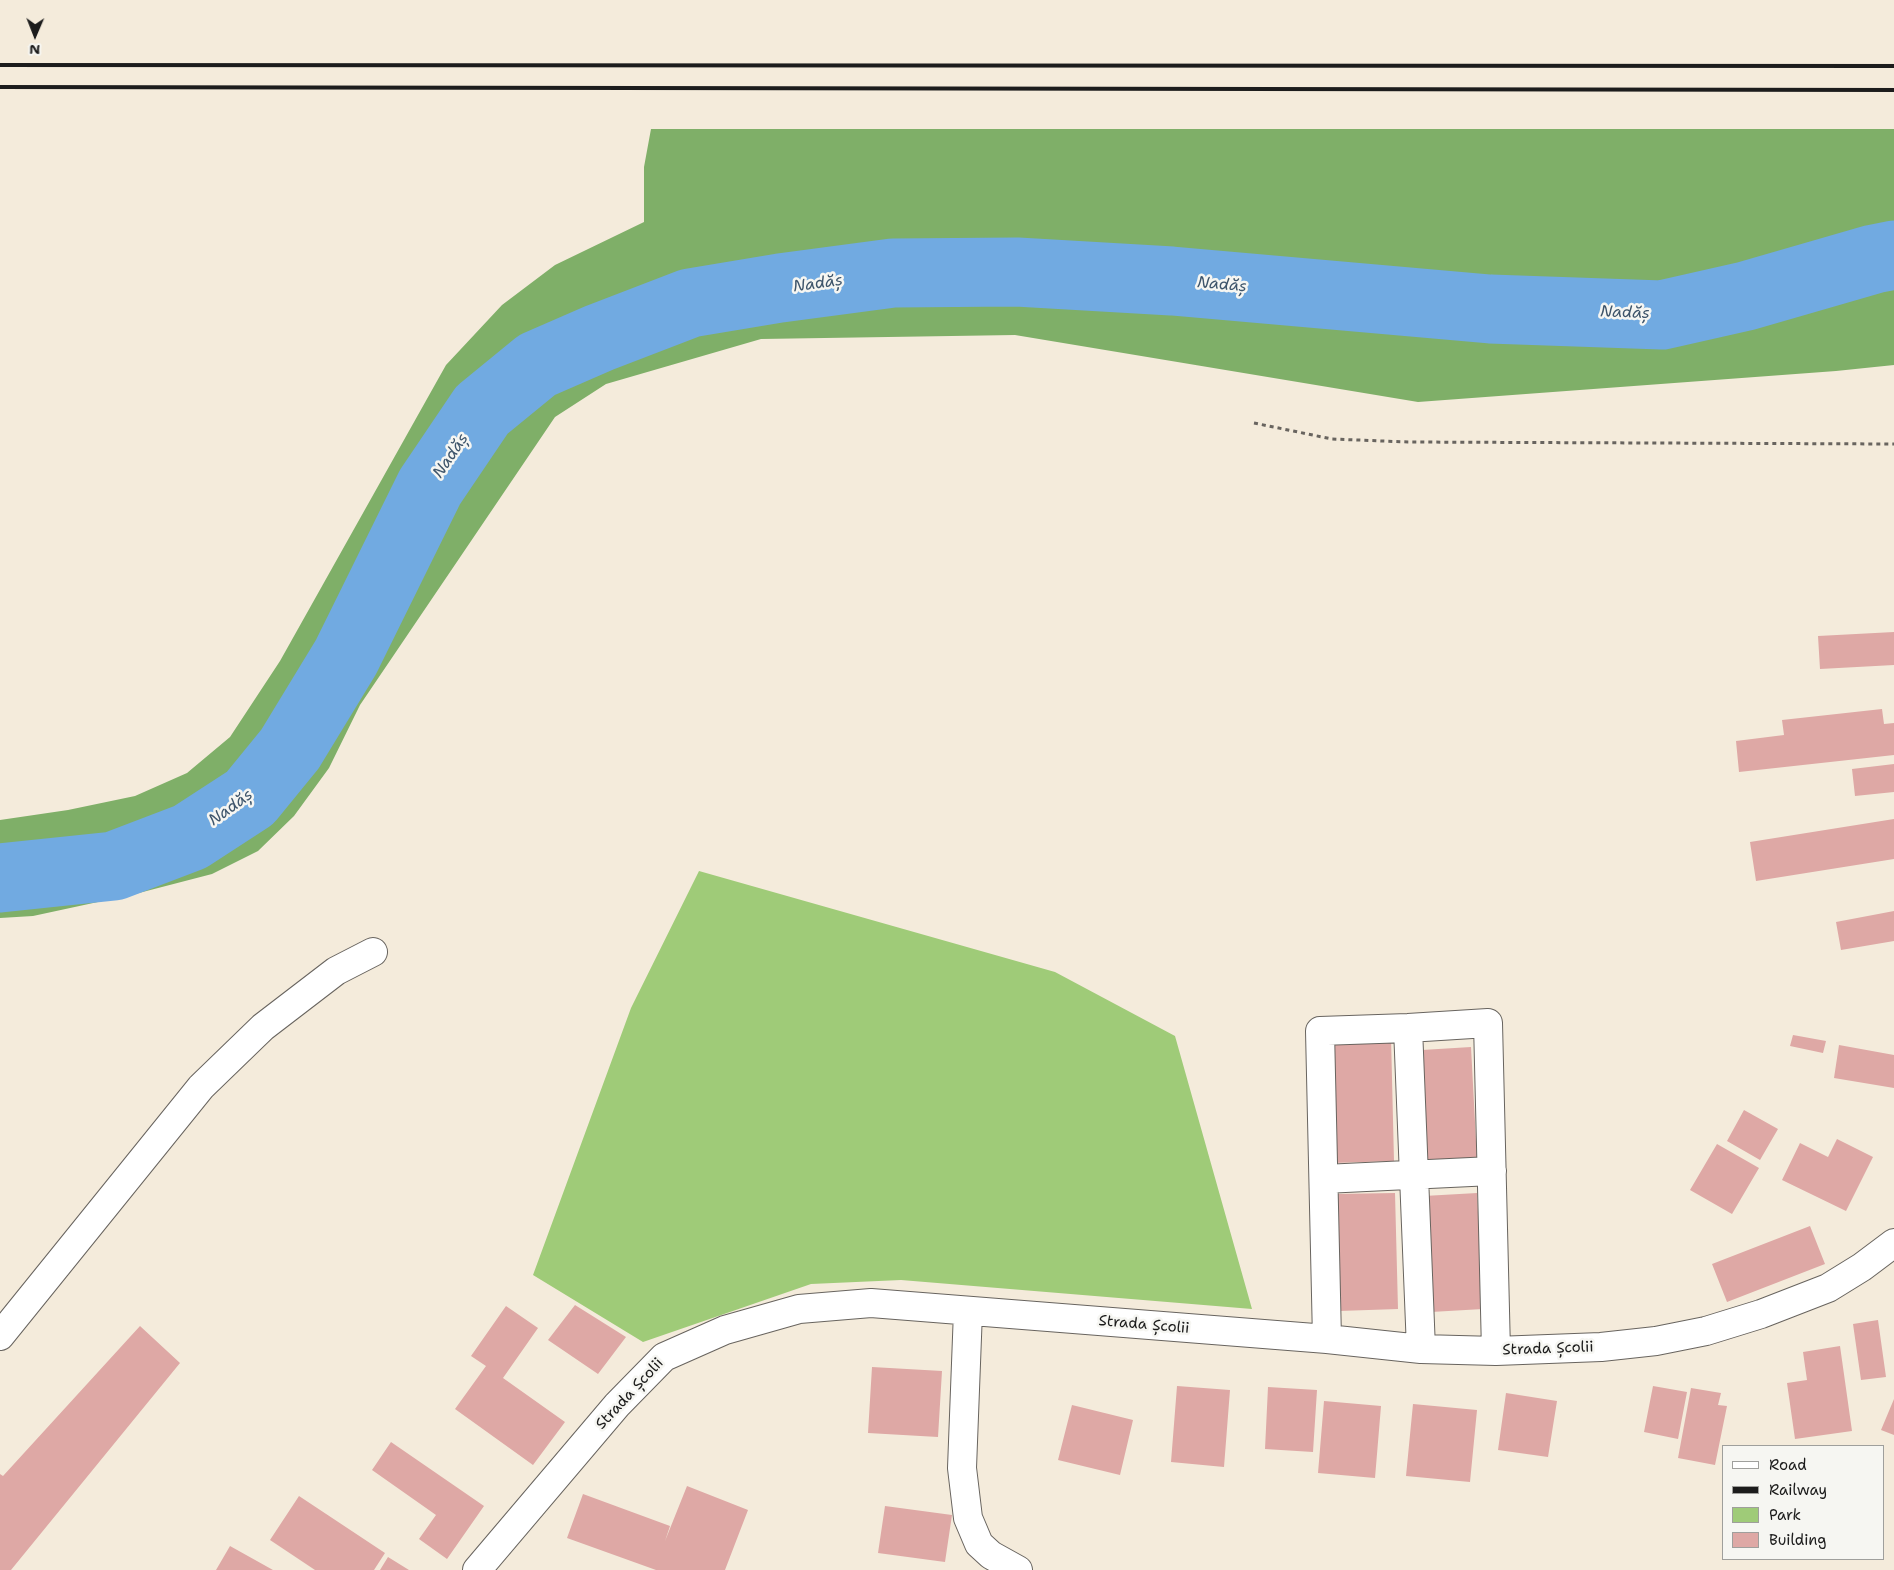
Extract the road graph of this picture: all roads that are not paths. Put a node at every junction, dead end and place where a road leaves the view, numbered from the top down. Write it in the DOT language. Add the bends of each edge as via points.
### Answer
graph roads {
  1 [pos="373,952"];
  2 [pos="1408,1028"];
  3 [pos="1492,1171"];
  4 [pos="1414,1174"];
  5 [pos="1324,1179"];
  6 [pos="1894,1243"];
  7 [pos="968,1311"];
  8 [pos="0,1336"];
  9 [pos="1327,1339"];
  10 [pos="1420,1349"];
  11 [pos="1496,1351"];
  12 [pos="477,1570"];
  13 [pos="1018,1570"];
  1 -- 8 [label="street" via="336,971 263,1028 201,1087"];
  2 -- 3 [label="street" via="1488,1023"];
  2 -- 4 [label="street"];
  2 -- 5 [label="street" via="1320,1031"];
  3 -- 4 [label="street"];
  3 -- 11 [label="street"];
  4 -- 5 [label="street"];
  4 -- 10 [label="street"];
  5 -- 9 [label="street"];
  6 -- 11 [label="street, Strada Școlii" via="1828,1288 1706,1331 1602,1347"];
  7 -- 9 [label="street, Strada Școlii"];
  7 -- 12 [label="street, Strada Școlii" via="871,1303 799,1309 725,1330 664,1357 618,1405"];
  7 -- 13 [label="street" via="962,1468 968,1518 979,1544 991,1556"];
  9 -- 10 [label="street, Strada Școlii"];
  10 -- 11 [label="street, Strada Școlii"];
}
